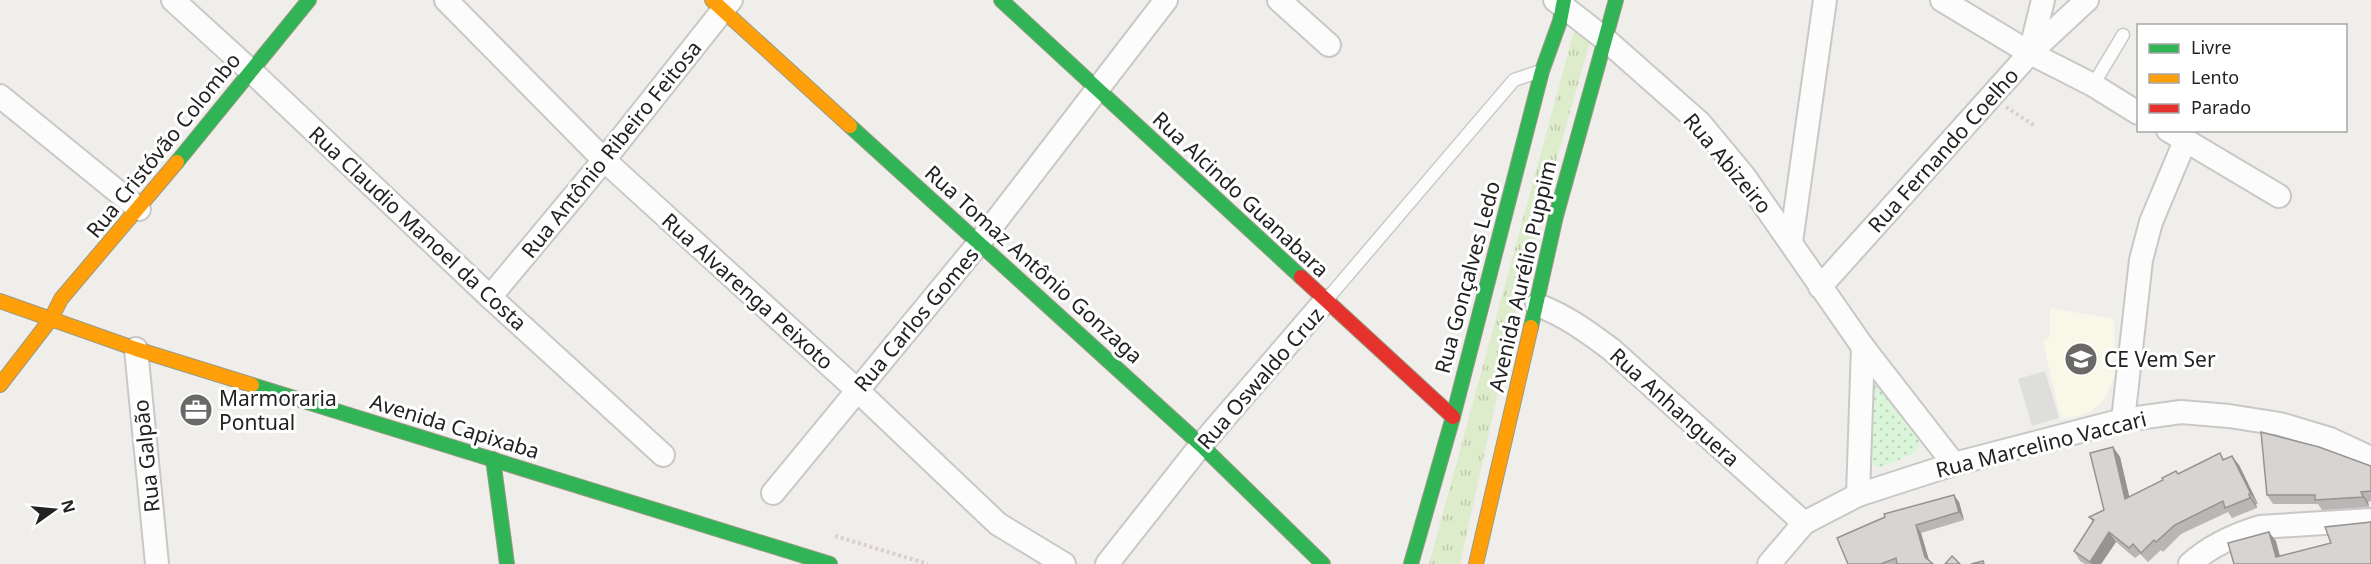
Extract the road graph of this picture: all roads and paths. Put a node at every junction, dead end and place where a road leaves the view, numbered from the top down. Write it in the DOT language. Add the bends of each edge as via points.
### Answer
graph roads {
  1 [pos="173,0"];
  2 [pos="309,0"];
  3 [pos="446,0"];
  4 [pos="1001,0"];
  5 [pos="1166,0"];
  6 [pos="1279,0"];
  7 [pos="1616,0"];
  8 [pos="1825,0"];
  9 [pos="1942,0"];
  10 [pos="2043,0"];
  11 [pos="2087,0"];
  12 [pos="1561,2"];
  13 [pos="722,3"];
  14 [pos="2123,35"];
  15 [pos="1605,39"];
  16 [pos="1329,45"];
  17 [pos="2030,53"];
  18 [pos="251,71"];
  19 [pos="1542,71"];
  20 [pos="2093,85"];
  21 [pos="1097,89"];
  22 [pos="0,96"];
  23 [pos="1991,97"];
  24 [pos="2137,111"];
  25 [pos="2035,126"];
  26 [pos="2176,136"];
  27 [pos="604,160"];
  28 [pos="2279,196"];
  29 [pos="139,209"];
  30 [pos="1791,242"];
  31 [pos="979,243"];
  32 [pos="1821,287"];
  33 [pos="490,297"];
  34 [pos="0,301"];
  35 [pos="1325,301"];
  36 [pos="1537,305"];
  37 [pos="51,318"];
  38 [pos="1863,347"];
  39 [pos="136,349"];
  40 [pos="0,385"];
  41 [pos="857,390"];
  42 [pos="1453,417"];
  43 [pos="2123,420"];
  44 [pos="1201,446"];
  45 [pos="663,455"];
  46 [pos="2371,458"];
  47 [pos="493,459"];
  48 [pos="1954,464"];
  49 [pos="773,493"];
  50 [pos="1858,495"];
  51 [pos="2371,520"];
  52 [pos="1804,523"];
  53 [pos="157,564"];
  54 [pos="507,564"];
  55 [pos="830,564"];
  56 [pos="1064,564"];
  57 [pos="1107,564"];
  58 [pos="1323,564"];
  59 [pos="1411,564"];
  60 [pos="1476,564"];
  61 [pos="1769,564"];
  62 [pos="2190,564"];
  1 -- 18 [label="street, Rua Claudio Manoel da Costa"];
  2 -- 18 [label="main road, Rua Cristóvão Colombo"];
  3 -- 27 [label="street, Rua Alvarenga Peixoto"];
  4 -- 21 [label="main road, Rua Alcindo Guanabara"];
  5 -- 21 [label="street, Rua Carlos Gomes"];
  6 -- 16 [label="street"];
  7 -- 15 [label="main road, Avenida Aurélio Puppim"];
  8 -- 30 [label="street"];
  9 -- 17 [label="street"];
  10 -- 17 [label="street, Rua Fernando Coelho"];
  11 -- 17 [label="street"];
  12 -- 15 [label="street, Rua Abizeiro"];
  12 -- 19 [label="main road, Rua Gonçalves Ledo" via="1560,21"];
  13 -- 27 [label="street, Rua Antônio Ribeiro Feitosa"];
  13 -- 31 [label="main road, Rua Tomaz Antônio Gonzaga"];
  14 -- 20 [label="lane"];
  15 -- 30 [label="street, Rua Abizeiro" via="1700,123"];
  15 -- 36 [label="main road, Avenida Aurélio Puppim" via="1556,216"];
  17 -- 20 [label="street"];
  17 -- 23 [label="street, Rua Fernando Coelho"];
  18 -- 29 [label="main road, Rua Cristóvão Colombo"];
  18 -- 33 [label="street, Rua Claudio Manoel da Costa"];
  19 -- 35 [label="lane, Rua Oswaldo Cruz" via="1514,80"];
  19 -- 42 [label="main road, Rua Gonçalves Ledo"];
  20 -- 24 [label="street"];
  21 -- 31 [label="street, Rua Carlos Gomes"];
  21 -- 35 [label="main road, Rua Alcindo Guanabara"];
  22 -- 29 [label="street"];
  23 -- 25 [label="path"];
  23 -- 32 [label="street, Rua Fernando Coelho"];
  26 -- 28 [label="street"];
  26 -- 43 [label="street" via="2141,260"];
  27 -- 33 [label="street, Rua Antônio Ribeiro Feitosa"];
  27 -- 41 [label="street, Rua Alvarenga Peixoto"];
  29 -- 37 [label="main road, Rua Cristóvão Colombo" via="61,299"];
  30 -- 32 [label="street, Rua Abizeiro"];
  31 -- 41 [label="street, Rua Carlos Gomes"];
  31 -- 44 [label="main road, Rua Tomaz Antônio Gonzaga"];
  32 -- 38 [label="street, Rua Abizeiro"];
  33 -- 45 [label="street, Rua Claudio Manoel da Costa"];
  34 -- 37 [label="main road, Avenida Capixaba"];
  35 -- 42 [label="main road, Rua Alcindo Guanabara"];
  35 -- 44 [label="street, Rua Oswaldo Cruz"];
  36 -- 52 [label="street, Rua Anhanguera" via="1577,325 1612,350"];
  36 -- 60 [label="main road, Avenida Aurélio Puppim"];
  37 -- 39 [label="main road, Avenida Capixaba"];
  37 -- 40 [label="main road, Rua Cristóvão Colombo"];
  38 -- 48 [label="street, Rua Abizeiro"];
  38 -- 50 [label="street"];
  39 -- 47 [label="main road, Avenida Capixaba"];
  39 -- 53 [label="street, Rua Galpão"];
  41 -- 49 [label="street, Rua Carlos Gomes"];
  41 -- 56 [label="street, Rua Alvarenga Peixoto" via="998,524"];
  42 -- 59 [label="main road, Rua Gonçalves Ledo"];
  43 -- 46 [label="street, Rua Marcelino Vaccari" via="2181,412 2250,419 2310,433"];
  43 -- 48 [label="street, Rua Marcelino Vaccari"];
  44 -- 57 [label="street, Rua Oswaldo Cruz"];
  44 -- 58 [label="main road, Rua Tomaz Antônio Gonzaga"];
  47 -- 54 [label="main road"];
  47 -- 55 [label="main road, Avenida Capixaba"];
  48 -- 50 [label="street, Rua Marcelino Vaccari"];
  50 -- 52 [label="street, Rua Marcelino Vaccari"];
  51 -- 62 [label="street" via="2260,527 2211,548"];
  52 -- 61 [label="street, Rua Marcelino Vaccari"];
}
